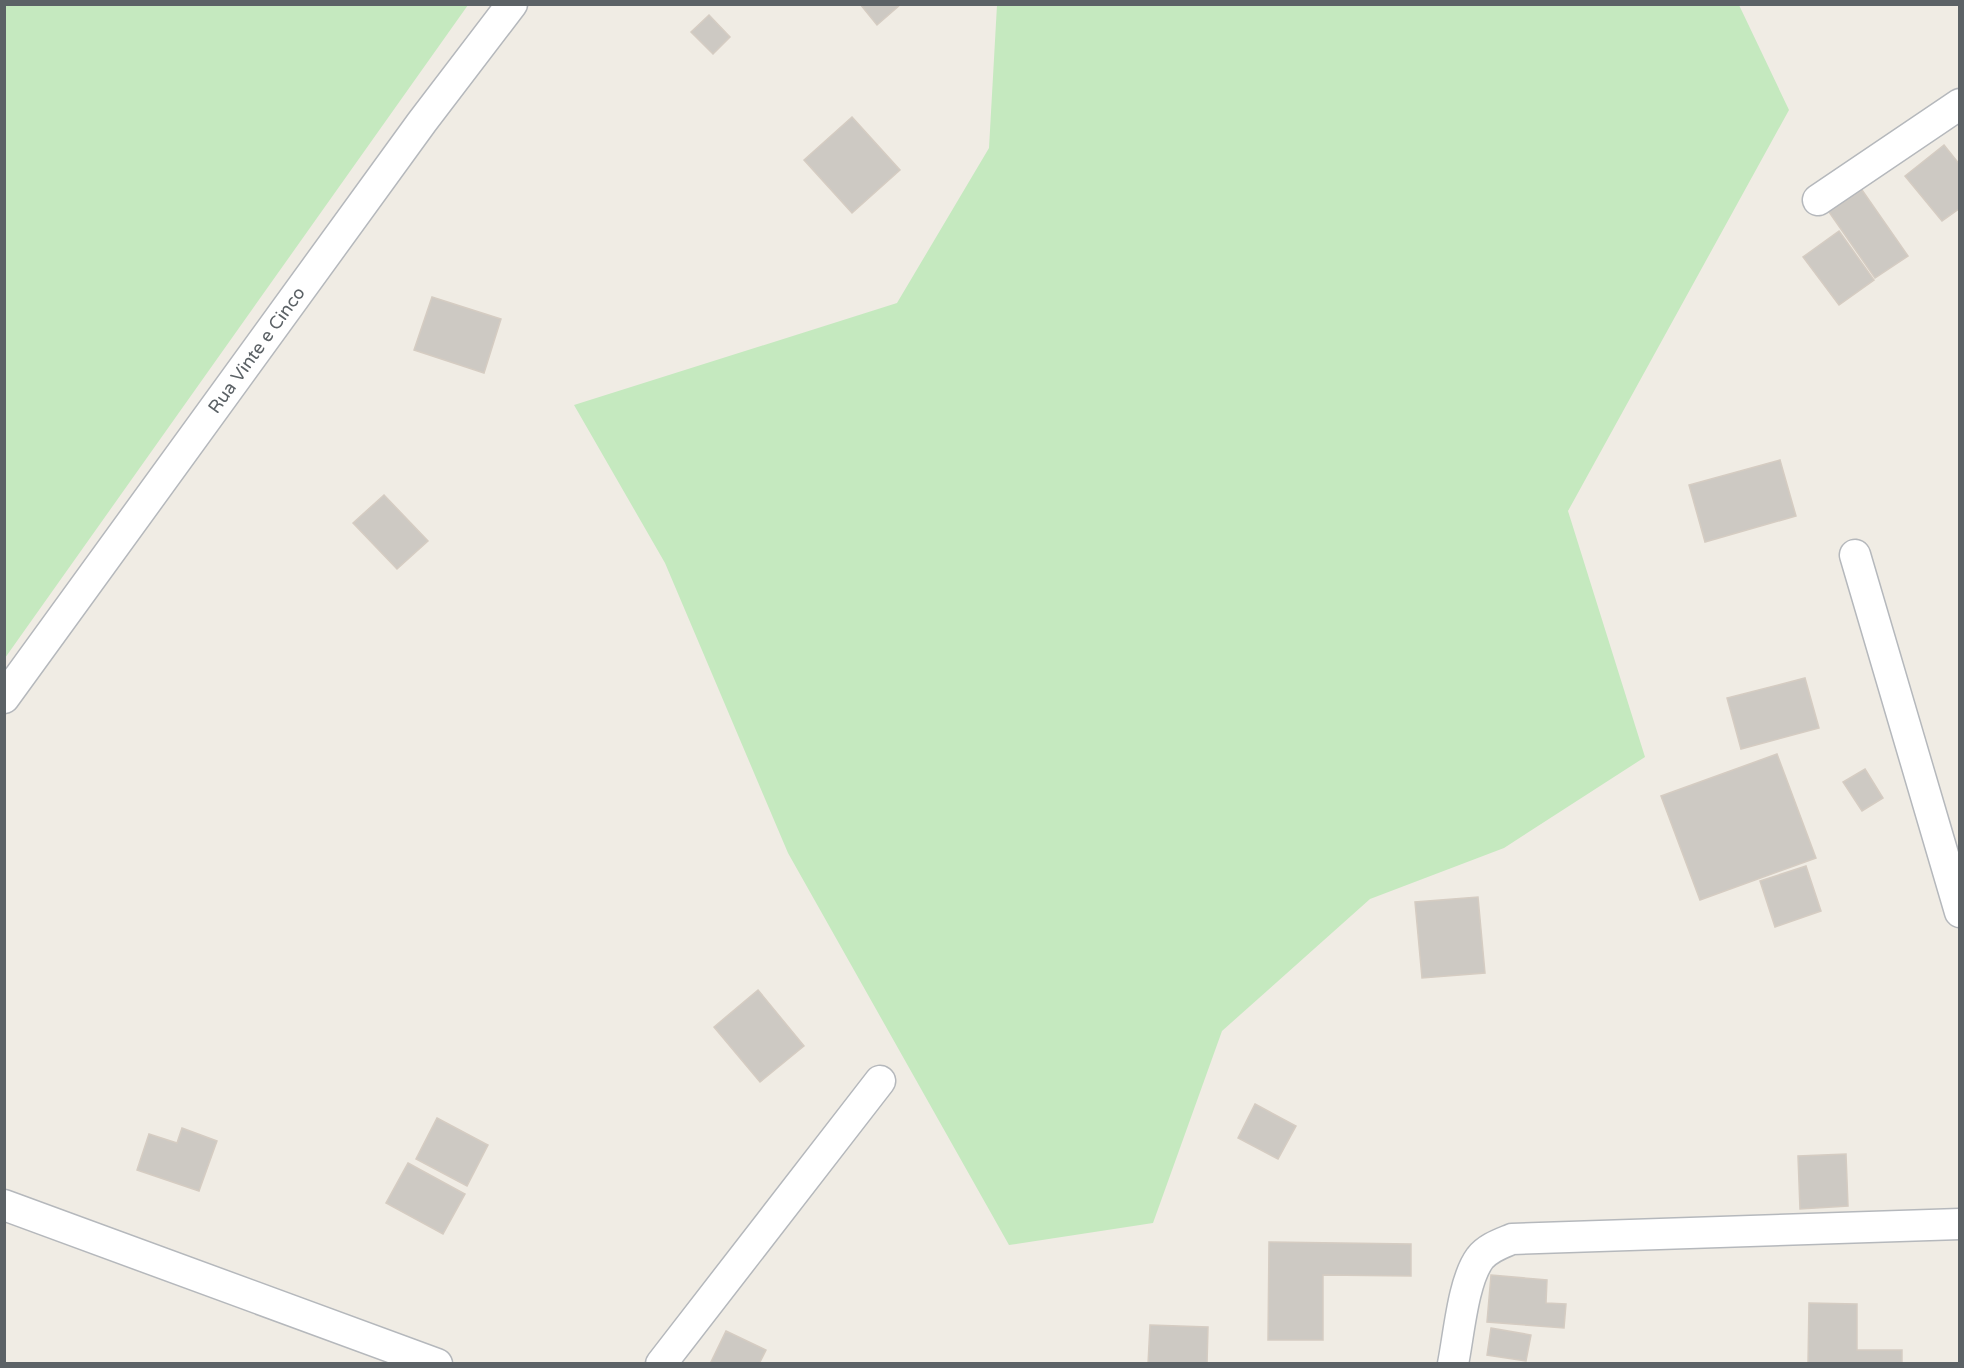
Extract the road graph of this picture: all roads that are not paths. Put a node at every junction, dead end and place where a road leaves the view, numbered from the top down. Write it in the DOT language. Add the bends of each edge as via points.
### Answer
graph roads {
  1 [pos="512,4"];
  2 [pos="1959,104"];
  3 [pos="1818,200"];
  4 [pos="1855,555"];
  5 [pos="4,698"];
  6 [pos="1959,912"];
  7 [pos="880,1082"];
  8 [pos="4,1205"];
  9 [pos="1959,1224"];
  10 [pos="437,1364"];
  11 [pos="661,1364"];
  12 [pos="1453,1364"];
  1 -- 5 [label="street, Rua Vinte e Cinco"];
  2 -- 3 [label="street"];
  4 -- 6 [label="street"];
  7 -- 11 [label="street"];
  8 -- 10 [label="street"];
  9 -- 12 [label="street" via="1512,1239 1486,1252 1470,1275"];
}
